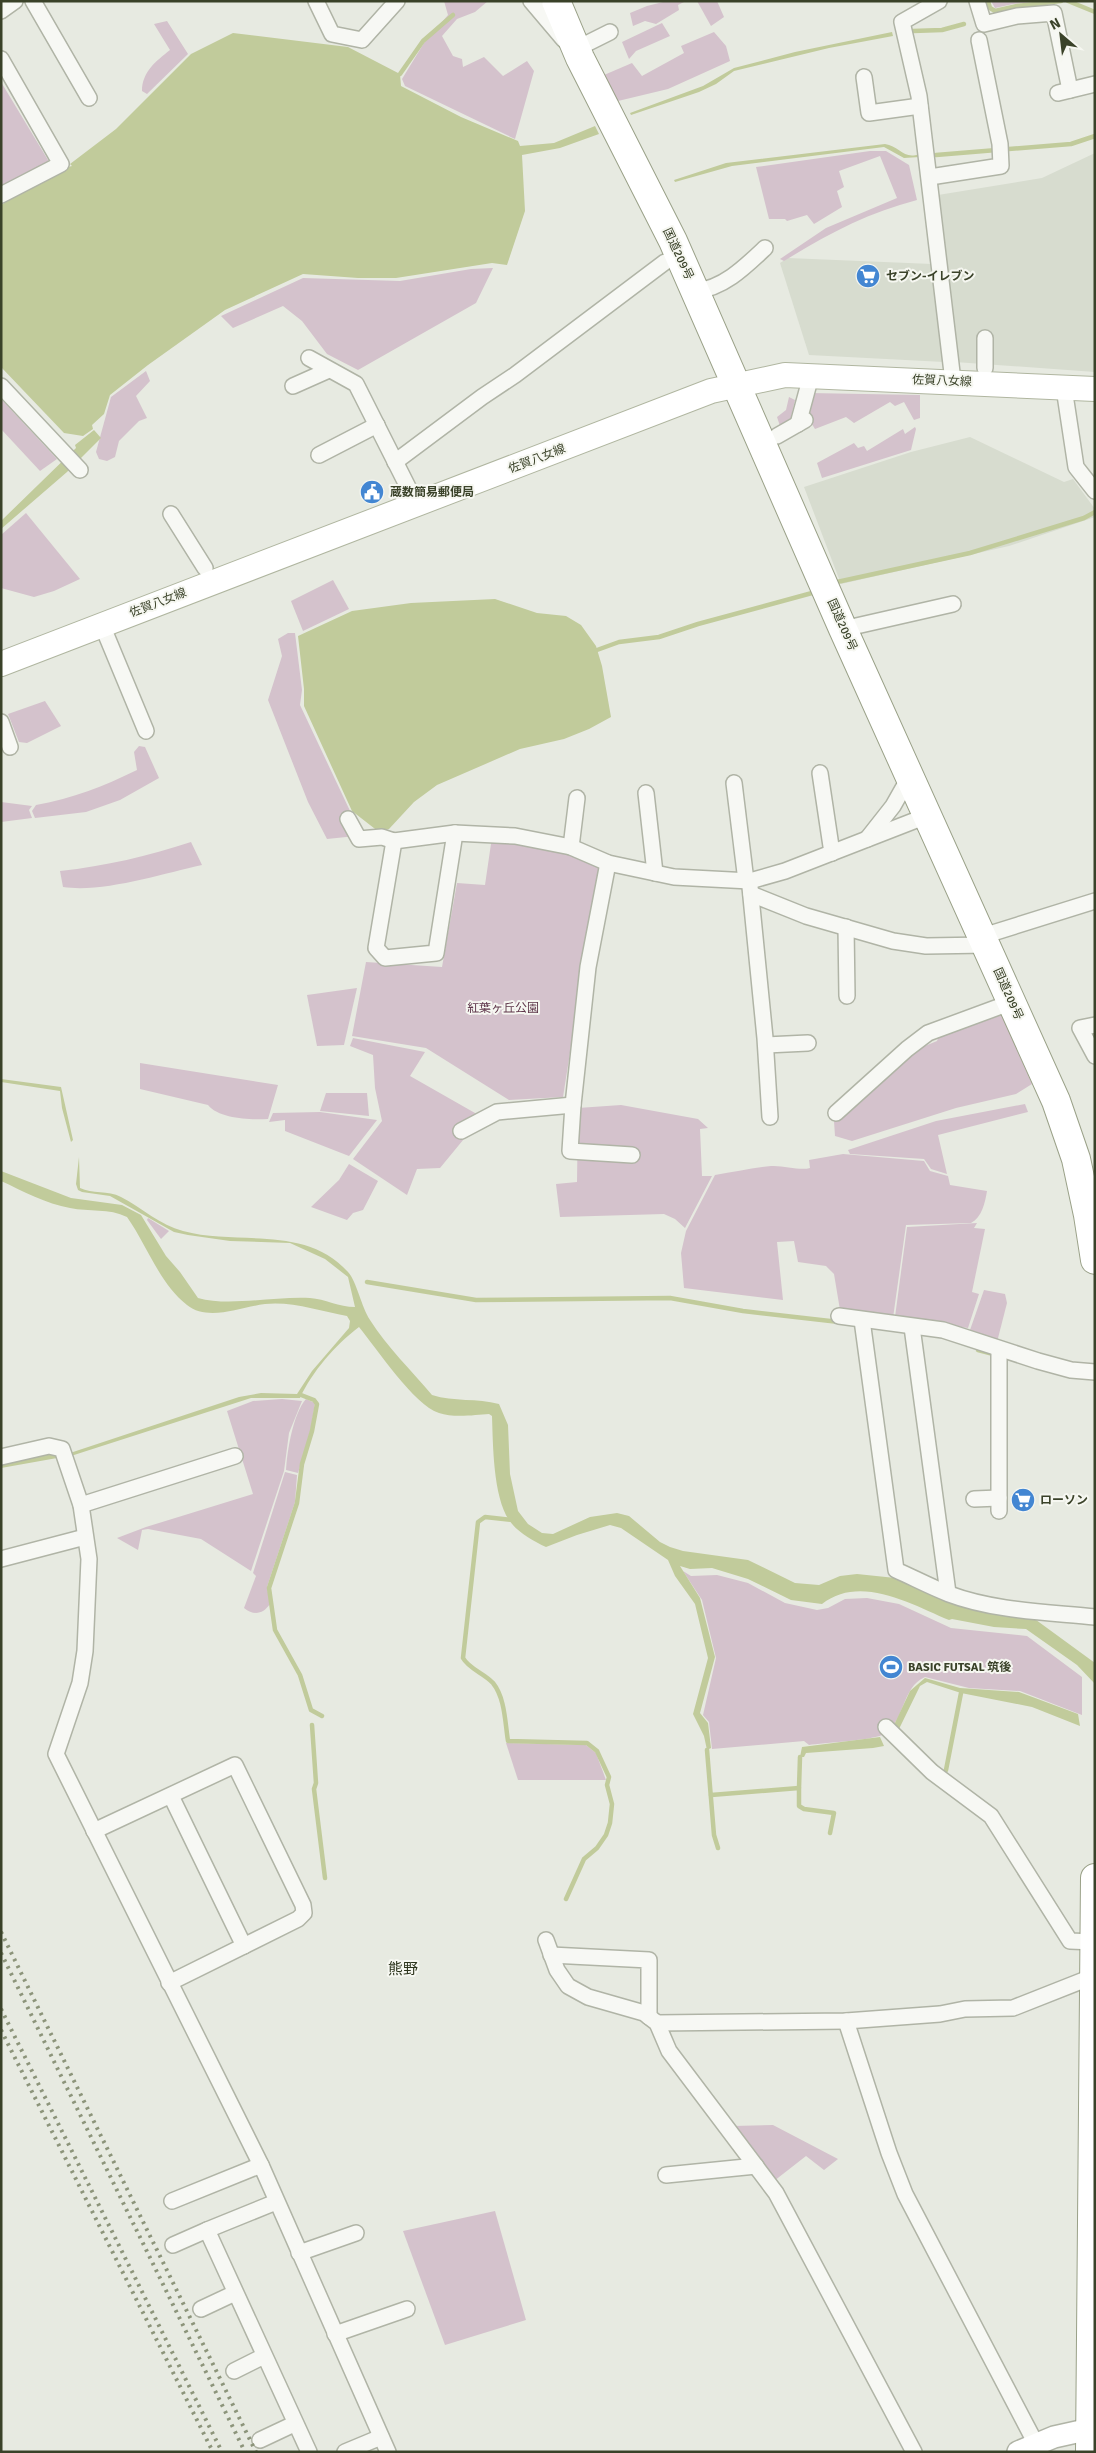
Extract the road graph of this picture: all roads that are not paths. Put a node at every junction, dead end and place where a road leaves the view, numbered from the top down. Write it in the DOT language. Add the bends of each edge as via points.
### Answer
graph roads {
  1 [pos="15,1"];
  2 [pos="33,1"];
  3 [pos="316,1"];
  4 [pos="397,1"];
  5 [pos="531,1"];
  6 [pos="556,1"];
  7 [pos="939,1"];
  8 [pos="977,1"];
  9 [pos="1,11"];
  10 [pos="610,32"];
  11 [pos="979,40"];
  12 [pos="578,54"];
  13 [pos="1,59"];
  14 [pos="864,77"];
  15 [pos="1095,84"];
  16 [pos="89,98"];
  17 [pos="920,106"];
  18 [pos="930,177"];
  19 [pos="1,195"];
  20 [pos="765,248"];
  21 [pos="665,262"];
  22 [pos="696,291"];
  23 [pos="985,338"];
  24 [pos="309,358"];
  25 [pos="985,368"];
  26 [pos="329,370"];
  27 [pos="811,376"];
  28 [pos="952,381"];
  29 [pos="737,385"];
  30 [pos="1,386"];
  31 [pos="293,386"];
  32 [pos="1064,388"];
  33 [pos="1095,389"];
  34 [pos="377,425"];
  35 [pos="778,436"];
  36 [pos="319,455"];
  37 [pos="395,462"];
  38 [pos="80,470"];
  39 [pos="1095,491"];
  40 [pos="417,505"];
  41 [pos="171,514"];
  42 [pos="205,568"];
  43 [pos="953,604"];
  44 [pos="102,625"];
  45 [pos="843,629"];
  46 [pos="1,664"];
  47 [pos="1,722"];
  48 [pos="146,731"];
  49 [pos="10,746"];
  50 [pos="820,773"];
  51 [pos="910,774"];
  52 [pos="734,783"];
  53 [pos="646,793"];
  54 [pos="577,798"];
  55 [pos="929,815"];
  56 [pos="348,819"];
  57 [pos="455,833"];
  58 [pos="867,839"];
  59 [pos="394,841"];
  60 [pos="571,847"];
  61 [pos="832,853"];
  62 [pos="608,863"];
  63 [pos="655,873"];
  64 [pos="749,886"];
  65 [pos="1095,900"];
  66 [pos="846,927"];
  67 [pos="985,941"];
  68 [pos="847,996"];
  69 [pos="1012,1002"];
  70 [pos="1095,1025"];
  71 [pos="808,1043"];
  72 [pos="766,1045"];
  73 [pos="1095,1056"];
  74 [pos="573,1105"];
  75 [pos="836,1114"];
  76 [pos="770,1117"];
  77 [pos="461,1131"];
  78 [pos="632,1155"];
  79 [pos="1095,1260"];
  80 [pos="838,1316"];
  81 [pos="862,1320"];
  82 [pos="912,1327"];
  83 [pos="999,1349"];
  84 [pos="1095,1372"];
  85 [pos="235,1456"];
  86 [pos="1,1457"];
  87 [pos="974,1499"];
  88 [pos="81,1506"];
  89 [pos="85,1537"];
  90 [pos="1,1559"];
  91 [pos="948,1593"];
  92 [pos="1095,1617"];
  93 [pos="886,1727"];
  94 [pos="170,1796"];
  95 [pos="94,1831"];
  96 [pos="1095,1878"];
  97 [pos="546,1940"];
  98 [pos="1094,1942"];
  99 [pos="244,1946"];
  100 [pos="551,1955"];
  101 [pos="1094,1976"];
  102 [pos="169,1983"];
  103 [pos="653,2020"];
  104 [pos="846,2021"];
  105 [pos="261,2165"];
  106 [pos="756,2166"];
  107 [pos="666,2175"];
  108 [pos="172,2201"];
  109 [pos="276,2202"];
  110 [pos="207,2230"];
  111 [pos="356,2233"];
  112 [pos="1093,2239"];
  113 [pos="173,2245"];
  114 [pos="299,2253"];
  115 [pos="235,2293"];
  116 [pos="201,2309"];
  117 [pos="407,2309"];
  118 [pos="335,2334"];
  119 [pos="264,2356"];
  120 [pos="234,2370"];
  121 [pos="294,2424"];
  122 [pos="381,2437"];
  123 [pos="1092,2437"];
  124 [pos="260,2440"];
  125 [pos="1027,2448"];
  126 [pos="309,2452"];
  127 [pos="345,2452"];
  128 [pos="388,2452"];
  129 [pos="914,2452"];
  1 -- 9 [label="street"];
  2 -- 16 [label="street"];
  3 -- 4 [label="street" via="332,34 362,40"];
  5 -- 12 [label="street"];
  6 -- 12 [label="highway, 国道209号"];
  7 -- 17 [label="street" via="902,22"];
  8 -- 15 [label="street" via="984,24 1018,16 1054,13 1064,92"];
  10 -- 12 [label="street"];
  11 -- 18 [label="street" via="1000,144 1001,166"];
  12 -- 22 [label="highway, 国道209号"];
  13 -- 19 [label="street" via="61,164"];
  14 -- 17 [label="street" via="869,113"];
  17 -- 18 [label="street"];
  18 -- 28 [label="street"];
  20 -- 22 [label="street" via="738,273 710,288"];
  21 -- 37 [label="street"];
  22 -- 29 [label="highway, 国道209号"];
  23 -- 25 [label="street"];
  24 -- 26 [label="street"];
  26 -- 31 [label="street"];
  26 -- 34 [label="street" via="356,384"];
  27 -- 28 [label="main road, 佐賀八女線"];
  27 -- 29 [label="main road, 佐賀八女線" via="785,375"];
  27 -- 35 [label="street" via="801,422"];
  28 -- 32 [label="main road, 佐賀八女線"];
  29 -- 40 [label="main road, 佐賀八女線" via="707,392"];
  29 -- 45 [label="highway, 国道209号"];
  30 -- 38 [label="street"];
  32 -- 33 [label="main road, 佐賀八女線"];
  32 -- 39 [label="street" via="1076,468"];
  34 -- 36 [label="street"];
  34 -- 37 [label="street"];
  37 -- 40 [label="street"];
  40 -- 44 [label="main road, 佐賀八女線"];
  41 -- 42 [label="street"];
  43 -- 45 [label="street"];
  44 -- 46 [label="main road, 佐賀八女線"];
  44 -- 48 [label="street"];
  45 -- 51 [label="highway, 国道209号"];
  47 -- 49 [label="street"];
  50 -- 61 [label="street"];
  51 -- 55 [label="highway, 国道209号"];
  51 -- 58 [label="street" via="893,806"];
  52 -- 64 [label="street"];
  53 -- 63 [label="street"];
  54 -- 60 [label="street"];
  55 -- 58 [label="street"];
  55 -- 67 [label="highway, 国道209号"];
  56 -- 59 [label="street" via="359,839 382,837"];
  57 -- 59 [label="street"];
  57 -- 59 [label="street" via="436,952 385,958 376,948"];
  57 -- 60 [label="street" via="515,836"];
  58 -- 61 [label="street"];
  60 -- 62 [label="street"];
  61 -- 64 [label="street"];
  62 -- 63 [label="street"];
  62 -- 74 [label="street" via="588,966"];
  63 -- 64 [label="street"];
  64 -- 66 [label="street" via="806,916"];
  64 -- 72 [label="street"];
  65 -- 67 [label="street"];
  66 -- 67 [label="street" via="926,946"];
  66 -- 68 [label="street"];
  67 -- 69 [label="highway, 国道209号"];
  69 -- 75 [label="street" via="928,1033 906,1049"];
  69 -- 79 [label="highway, 国道209号" via="1056,1101 1076,1159"];
  70 -- 73 [label="street" via="1080,1028"];
  71 -- 72 [label="street"];
  72 -- 76 [label="street"];
  74 -- 77 [label="street" via="497,1112"];
  74 -- 78 [label="street" via="570,1151"];
  80 -- 81 [label="street"];
  81 -- 82 [label="street"];
  81 -- 91 [label="street" via="896,1570"];
  82 -- 83 [label="street" via="943,1330"];
  82 -- 91 [label="street"];
  83 -- 84 [label="street" via="1071,1370"];
  83 -- 87 [label="street" via="999,1505"];
  85 -- 88 [label="street"];
  86 -- 88 [label="street" via="49,1446 62,1449"];
  88 -- 89 [label="street"];
  89 -- 90 [label="street"];
  89 -- 95 [label="street" via="89,1559 85,1651 80,1683 56,1754"];
  91 -- 92 [label="street" via="976,1602"];
  93 -- 98 [label="street" via="932,1772 992,1816 1070,1941"];
  94 -- 95 [label="street"];
  94 -- 99 [label="street"];
  94 -- 99 [label="street" via="235,1765 240,1774 304,1913"];
  95 -- 102 [label="street"];
  96 -- 98 [label="highway"];
  97 -- 100 [label="street"];
  98 -- 101 [label="highway"];
  99 -- 102 [label="street"];
  100 -- 103 [label="street" via="568,1986 588,1997 644,2013"];
  100 -- 103 [label="street" via="650,1960"];
  101 -- 104 [label="street" via="1013,2008 965,2009"];
  101 -- 112 [label="highway"];
  102 -- 105 [label="street"];
  103 -- 104 [label="street"];
  103 -- 106 [label="street" via="669,2050"];
  104 -- 125 [label="street" via="905,2194"];
  105 -- 108 [label="street"];
  105 -- 109 [label="street"];
  106 -- 107 [label="street"];
  106 -- 129 [label="street" via="791,2218"];
  109 -- 110 [label="street"];
  109 -- 114 [label="street"];
  110 -- 113 [label="street"];
  110 -- 115 [label="street"];
  111 -- 114 [label="street"];
  112 -- 123 [label="highway"];
  114 -- 118 [label="street"];
  115 -- 116 [label="street"];
  115 -- 119 [label="street"];
  117 -- 118 [label="street"];
  118 -- 122 [label="street"];
  119 -- 120 [label="street"];
  119 -- 121 [label="street"];
  121 -- 124 [label="street"];
  121 -- 126 [label="street"];
  122 -- 127 [label="street"];
  122 -- 128 [label="street"];
  123 -- 125 [label="street" via="1054,2437"];
}
